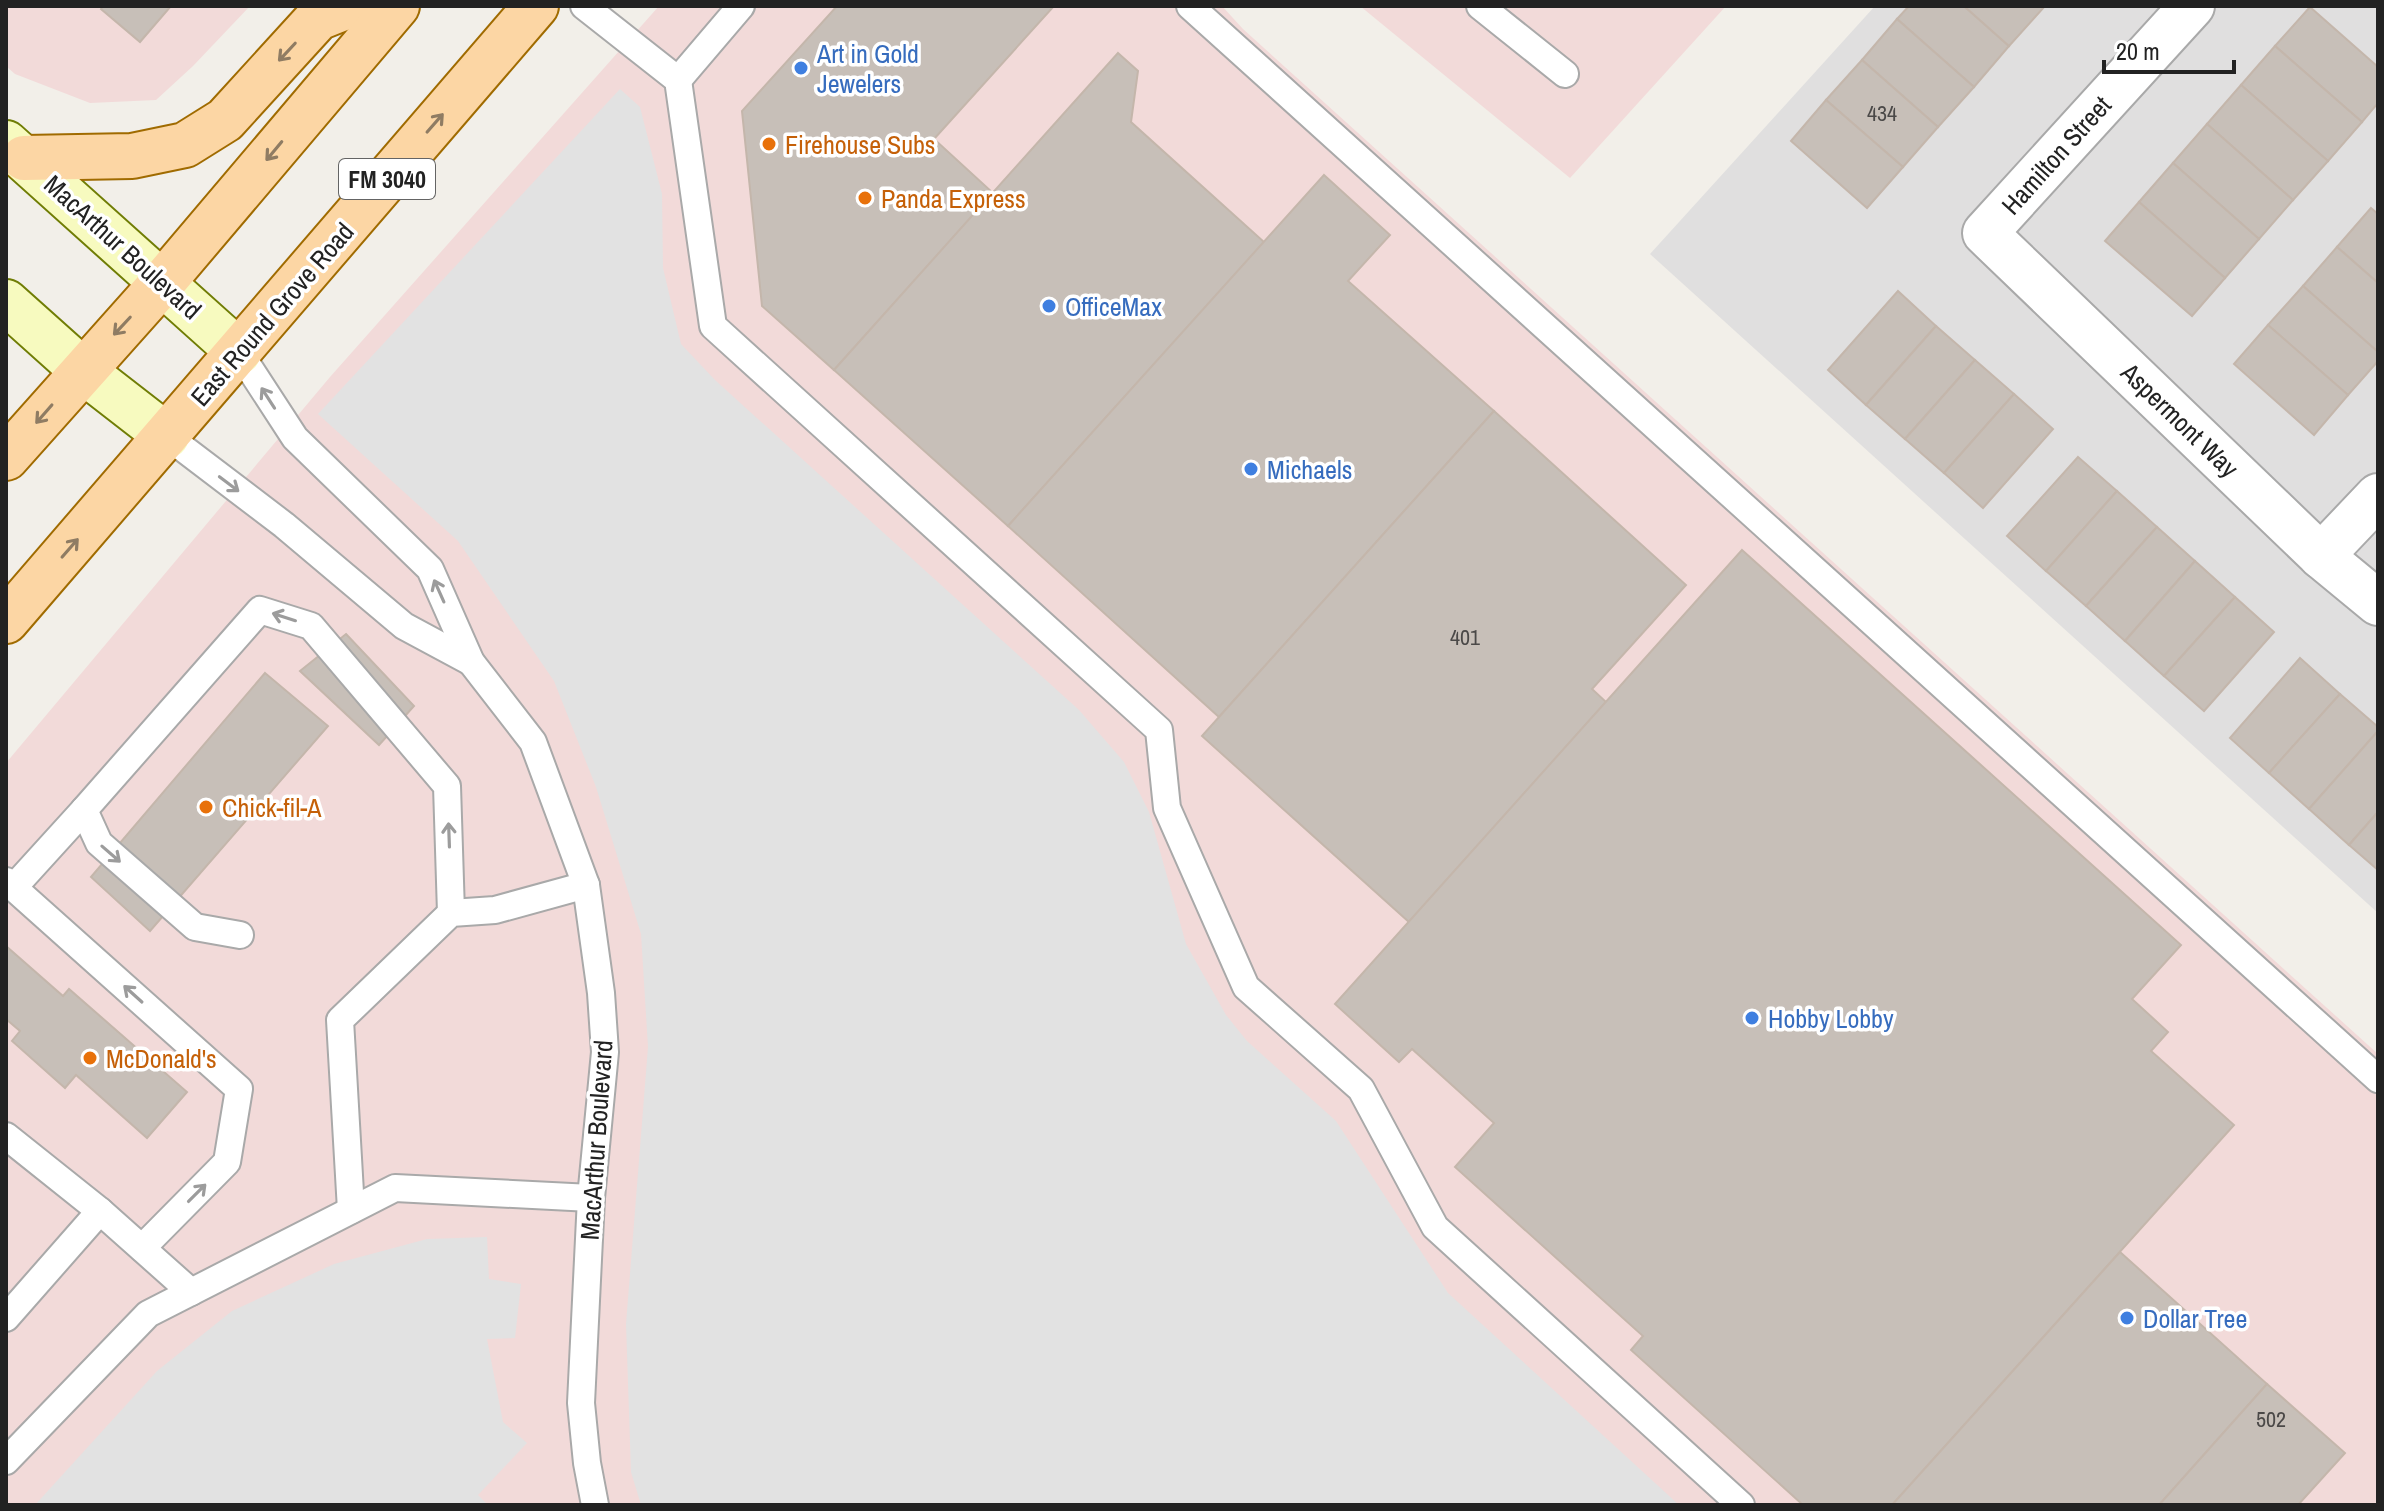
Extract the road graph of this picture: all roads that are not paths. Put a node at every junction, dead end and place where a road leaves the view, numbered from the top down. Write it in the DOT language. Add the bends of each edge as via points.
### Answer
graph roads {
  1 [pos="348,6"];
  2 [pos="397,6"];
  3 [pos="536,6"];
  4 [pos="584,6"];
  5 [pos="741,6"];
  6 [pos="1190,6"];
  7 [pos="1480,6"];
  8 [pos="2192,6"];
  9 [pos="1565,74"];
  10 [pos="678,80"];
  11 [pos="15,150"];
  12 [pos="1985,233"];
  13 [pos="163,282"];
  14 [pos="6,302"];
  15 [pos="239,352"];
  16 [pos="82,370"];
  17 [pos="167,436"];
  18 [pos="6,458"];
  19 [pos="2378,496"];
  20 [pos="2321,556"];
  21 [pos="2378,603"];
  22 [pos="6,621"];
  23 [pos="471,662"];
  24 [pos="84,810"];
  25 [pos="10,884"];
  26 [pos="586,885"];
  27 [pos="451,913"];
  28 [pos="240,935"];
  29 [pos="2378,1079"];
  30 [pos="6,1136"];
  31 [pos="591,1198"];
  32 [pos="351,1210"];
  33 [pos="100,1211"];
  34 [pos="142,1248"];
  35 [pos="191,1292"];
  36 [pos="6,1318"];
  37 [pos="6,1461"];
  38 [pos="595,1505"];
  39 [pos="1741,1505"];
  1 -- 11 [label="main road, one-way" via="318,18 225,120 185,145 132,156"];
  2 -- 13 [label="main road, one-way"];
  15 -- 3 [label="main road, East Round Grove Road / FM 3040, one-way"];
  4 -- 10 [label="lane"];
  5 -- 10 [label="lane"];
  6 -- 29 [label="lane"];
  7 -- 9 [label="lane"];
  8 -- 12 [label="street, Hamilton Street"];
  10 -- 39 [label="lane" via="713,326 1159,730 1167,808 1246,987 1361,1089 1435,1227"];
  11 -- 13 [label="main road, MacArthur Boulevard"];
  12 -- 20 [label="street, Aspermont Way"];
  13 -- 15 [label="main road, MacArthur Boulevard"];
  13 -- 16 [label="main road, one-way"];
  14 -- 16 [label="main road"];
  15 -- 17 [label="main road, East Round Grove Road / FM 3040"];
  23 -- 15 [label="lane, one-way" via="430,569 295,438"];
  16 -- 17 [label="main road"];
  16 -- 18 [label="main road, one-way"];
  22 -- 17 [label="main road, East Round Grove Road / FM 3040, one-way"];
  17 -- 23 [label="lane, one-way" via="404,626"];
  19 -- 20 [label="street"];
  20 -- 21 [label="street, Aspermont Way"];
  23 -- 26 [label="lane, MacArthur Boulevard" via="533,742"];
  24 -- 25 [label="lane"];
  27 -- 24 [label="lane, one-way" via="447,786 311,626 260,610"];
  24 -- 28 [label="lane, one-way" via="99,843 195,927"];
  34 -- 25 [label="lane, one-way" via="227,1162 239,1089"];
  26 -- 27 [label="lane" via="495,910"];
  26 -- 31 [label="lane, MacArthur Boulevard" via="605,1052"];
  27 -- 32 [label="lane" via="340,1020"];
  30 -- 33 [label="lane"];
  31 -- 32 [label="lane" via="395,1188"];
  31 -- 38 [label="lane, MacArthur Boulevard" via="581,1403"];
  32 -- 35 [label="lane"];
  33 -- 34 [label="lane"];
  33 -- 36 [label="lane"];
  34 -- 35 [label="lane"];
  35 -- 37 [label="lane" via="148,1314"];
}
